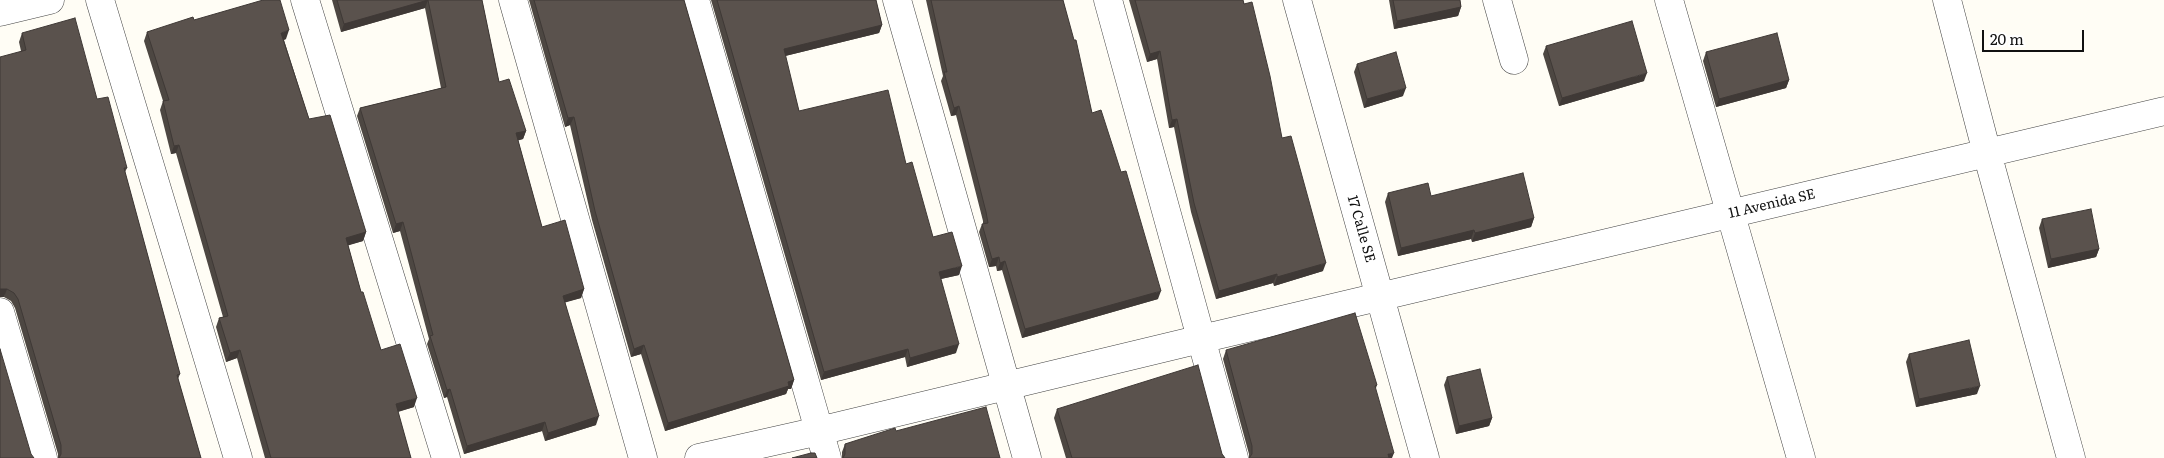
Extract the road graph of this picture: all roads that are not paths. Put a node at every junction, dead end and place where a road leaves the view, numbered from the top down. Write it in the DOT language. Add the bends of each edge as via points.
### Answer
graph roads {
  1 [pos="50,0"];
  2 [pos="100,0"];
  3 [pos="305,0"];
  4 [pos="512,0"];
  5 [pos="695,0"];
  6 [pos="897,0"];
  7 [pos="1108,0"];
  8 [pos="1297,0"];
  9 [pos="1497,0"];
  10 [pos="1669,0"];
  11 [pos="1948,0"];
  12 [pos="0,12"];
  13 [pos="1514,60"];
  14 [pos="2164,111"];
  15 [pos="1987,153"];
  16 [pos="1730,214"];
  17 [pos="1379,296"];
  18 [pos="0,312"];
  19 [pos="1201,338"];
  20 [pos="1007,386"];
  21 [pos="819,431"];
  22 [pos="44,458"];
  23 [pos="238,458"];
  24 [pos="446,458"];
  25 [pos="643,458"];
  26 [pos="699,458"];
  27 [pos="827,458"];
  28 [pos="1028,458"];
  29 [pos="1234,458"];
  30 [pos="1425,458"];
  31 [pos="1801,458"];
  32 [pos="2071,458"];
  1 -- 12 [label="street"];
  2 -- 23 [label="street"];
  3 -- 24 [label="street"];
  4 -- 25 [label="street"];
  5 -- 21 [label="street"];
  6 -- 20 [label="street"];
  7 -- 19 [label="street"];
  8 -- 17 [label="street, 17 Calle SE"];
  9 -- 13 [label="street"];
  10 -- 16 [label="street"];
  11 -- 15 [label="street"];
  14 -- 15 [label="street, 11 Avenida SE"];
  15 -- 16 [label="street, 11 Avenida SE"];
  15 -- 32 [label="street"];
  16 -- 17 [label="street, 11 Avenida SE"];
  16 -- 31 [label="street"];
  17 -- 19 [label="street, 11 Avenida SE"];
  17 -- 30 [label="street, 17 Calle SE"];
  18 -- 22 [label="street"];
  19 -- 20 [label="street, 11 Avenida SE"];
  19 -- 29 [label="street"];
  20 -- 21 [label="street, 11 Avenida SE"];
  20 -- 28 [label="street"];
  21 -- 26 [label="street, 11 Avenida SE"];
  21 -- 27 [label="street"];
}
